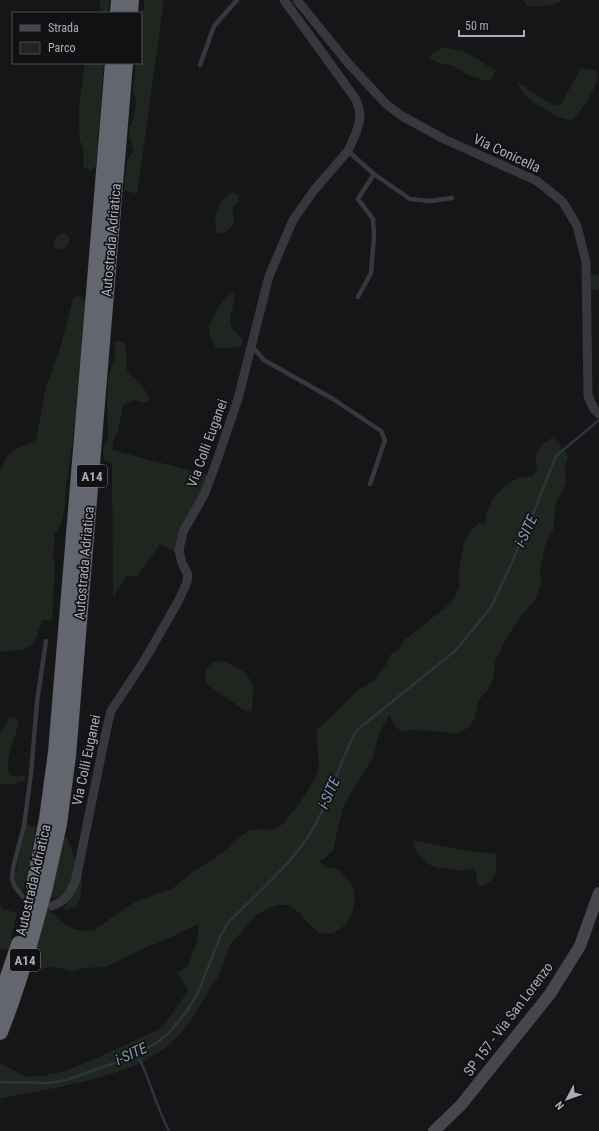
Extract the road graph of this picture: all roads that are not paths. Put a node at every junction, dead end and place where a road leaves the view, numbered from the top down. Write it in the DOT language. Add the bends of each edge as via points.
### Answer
graph roads {
  1 [pos="119,0"];
  2 [pos="131,0"];
  3 [pos="237,0"];
  4 [pos="284,0"];
  5 [pos="297,0"];
  6 [pos="118,12"];
  7 [pos="130,12"];
  8 [pos="114,64"];
  9 [pos="125,64"];
  10 [pos="200,64"];
  11 [pos="348,151"];
  12 [pos="374,174"];
  13 [pos="452,198"];
  14 [pos="358,297"];
  15 [pos="251,345"];
  16 [pos="596,410"];
  17 [pos="370,484"];
  18 [pos="46,641"];
  19 [pos="40,886"];
  20 [pos="599,893"];
  21 [pos="23,897"];
  22 [pos="52,906"];
  23 [pos="0,1001"];
  24 [pos="0,1032"];
  25 [pos="434,1131"];
  1 -- 6 [label="highway"];
  2 -- 7 [label="highway"];
  3 -- 10 [label="lane" via="214,26"];
  4 -- 11 [label="street, Via Colli Euganei" via="355,98 360,119"];
  5 -- 16 [label="street, Via Conicella" via="348,63 386,104 402,116 444,139 537,181 562,202 577,226 586,262 588,396"];
  8 -- 19 [label="highway, Autostrada Adriatica / A14" via="56,752"];
  9 -- 19 [label="highway, Autostrada Adriatica / A14" via="68,756 57,830"];
  11 -- 12 [label="lane"];
  11 -- 15 [label="street, Via Colli Euganei" via="315,189 293,220 269,276"];
  12 -- 13 [label="lane" via="410,199 430,201"];
  12 -- 14 [label="lane" via="358,199 373,219 374,236 371,273"];
  15 -- 17 [label="lane" via="264,360 333,399 381,431 385,440"];
  15 -- 22 [label="street, Via Colli Euganei" via="238,399 215,466 204,494 183,532 179,550 188,575 187,582 144,661 111,711 76,879 64,900"];
  18 -- 21 [label="lane" via="24,826 12,879"];
  19 -- 23 [label="highway, Autostrada Adriatica / A14, bridge"];
  19 -- 24 [label="highway, Autostrada Adriatica / A14, bridge" via="26,959"];
  20 -- 25 [label="main road, SP 157 - Via San Lorenzo" via="580,946 550,994 461,1105"];
}
